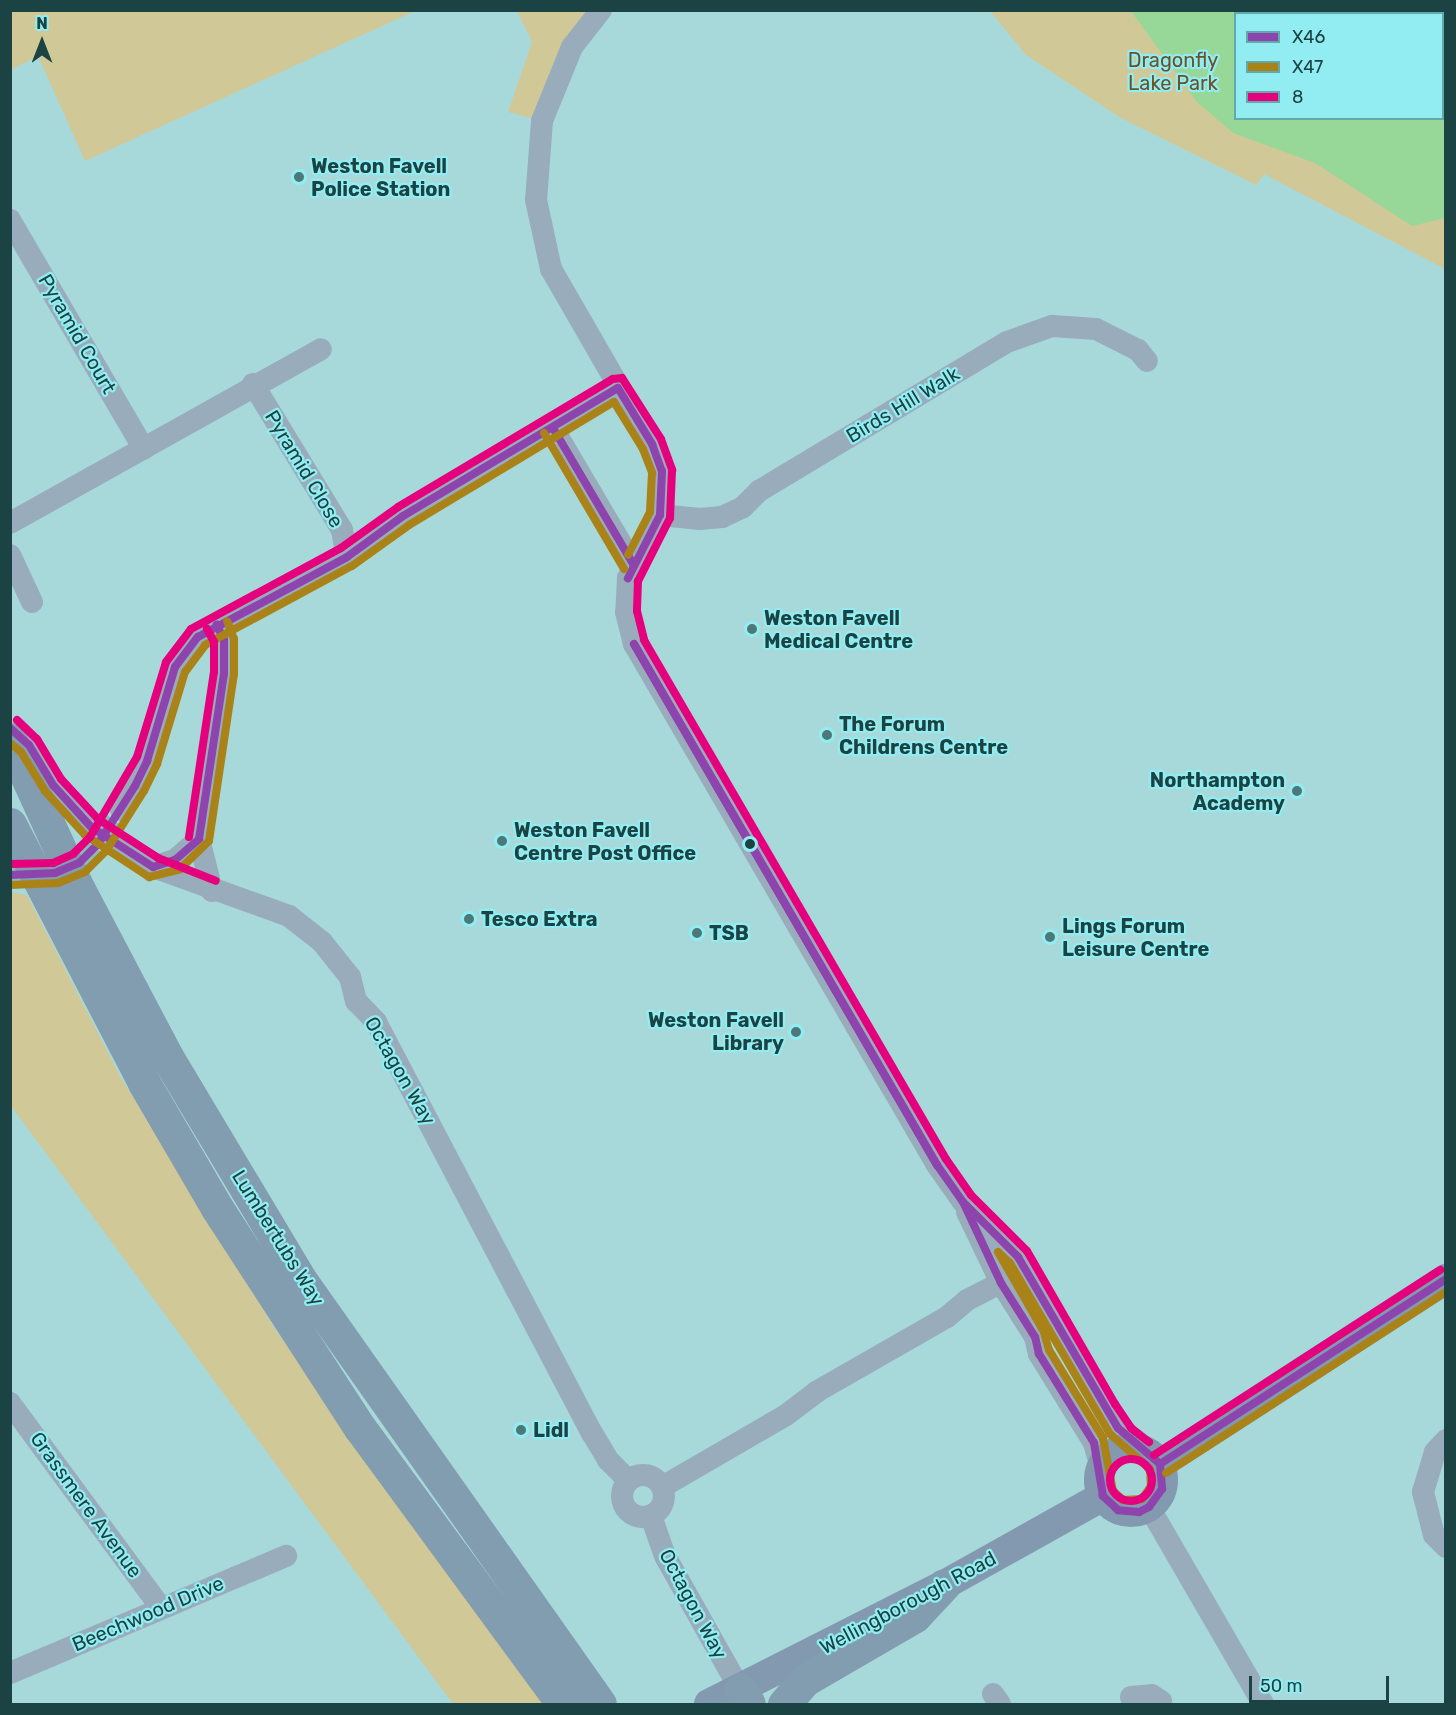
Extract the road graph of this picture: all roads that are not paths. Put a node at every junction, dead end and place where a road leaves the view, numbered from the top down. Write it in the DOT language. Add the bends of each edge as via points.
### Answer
graph roads {
  1 [pos="601,10"];
  2 [pos="10,220"];
  3 [pos="321,349"];
  4 [pos="1147,361"];
  5 [pos="253,384"];
  6 [pos="618,388"];
  7 [pos="553,428"];
  8 [pos="144,449"];
  9 [pos="660,515"];
  10 [pos="10,523"];
  11 [pos="10,555"];
  12 [pos="347,556"];
  13 [pos="633,564"];
  14 [pos="32,602"];
  15 [pos="218,625"];
  16 [pos="10,728"];
  17 [pos="10,740"];
  18 [pos="122,810"];
  19 [pos="10,824"];
  20 [pos="199,839"];
  21 [pos="153,867"];
  22 [pos="212,891"];
  23 [pos="963,1202"];
  24 [pos="1446,1279"];
  25 [pos="1001,1283"];
  26 [pos="1040,1295"];
  27 [pos="10,1402"];
  28 [pos="1446,1440"];
  29 [pos="1151,1457"];
  30 [pos="628,1480"];
  31 [pos="1102,1482"];
  32 [pos="662,1487"];
  33 [pos="1149,1507"];
  34 [pos="651,1516"];
  35 [pos="1446,1547"];
  36 [pos="286,1556"];
  37 [pos="944,1586"];
  38 [pos="161,1608"];
  39 [pos="10,1673"];
  40 [pos="1134,1693"];
  41 [pos="745,1697"];
  42 [pos="1161,1701"];
  43 [pos="563,1704"];
  44 [pos="600,1704"];
  45 [pos="710,1704"];
  46 [pos="784,1704"];
  47 [pos="1263,1704"];
  1 -- 6 [label="street" via="572,47 542,121 536,200 551,269"];
  2 -- 8 [label="street, Pyramid Court"];
  3 -- 5 [label="street"];
  4 -- 9 [label="street, Birds Hill Walk" via="1138,350 1096,329 1052,326 1007,342 759,491 743,507 711,518"];
  5 -- 8 [label="street"];
  5 -- 12 [label="street, Pyramid Close" via="342,530"];
  6 -- 7 [label="street"];
  6 -- 9 [label="street" via="652,444 662,471"];
  7 -- 12 [label="street" via="403,516"];
  7 -- 13 [label="street"];
  8 -- 10 [label="street"];
  9 -- 13 [label="street"];
  11 -- 14 [label="street"];
  12 -- 15 [label="street"];
  13 -- 23 [label="street" via="626,612 644,664 920,1136"];
  15 -- 18 [label="street" via="198,637 175,667 147,761"];
  15 -- 20 [label="street" via="224,640 224,673"];
  16 -- 21 [label="street, Octagon Way" via="29,745 53,785 91,827"];
  17 -- 44 [label="highway, Lumbertubs Way" via="76,884 161,1045 300,1279"];
  19 -- 43 [label="highway, Lumbertubs Way" via="144,1083 223,1218 360,1428"];
  20 -- 21 [label="street" via="175,860"];
  20 -- 22 [label="street"];
  21 -- 22 [label="street, Octagon Way"];
  22 -- 30 [label="street, Octagon Way" via="289,916 322,942 350,976 356,1001 376,1022 592,1433 608,1460"];
  23 -- 25 [label="street"];
  23 -- 26 [label="street" via="1018,1257"];
  24 -- 29 [label="main road"];
  25 -- 26 [label="street"];
  25 -- 31 [label="street" via="1094,1443"];
  25 -- 32 [label="street"];
  26 -- 29 [label="street" via="1118,1428"];
  27 -- 38 [label="street, Grassmere Avenue"];
  28 -- 35 [label="street" via="1435,1452 1423,1492 1434,1535"];
  29 -- 31 [label="main road" via="1118,1451"];
  29 -- 33 [label="main road" via="1162,1489"];
  30 -- 32 [label="street" via="644,1475"];
  30 -- 34 [label="street" via="622,1492 623,1506 637,1516"];
  31 -- 33 [label="main road" via="1109,1504 1129,1512"];
  31 -- 37 [label="main road, Wellingborough Road"];
  32 -- 34 [label="street" via="664,1500"];
  33 -- 47 [label="street"];
  34 -- 41 [label="street, Octagon Way" via="665,1556"];
  36 -- 38 [label="street, Beechwood Drive"];
  37 -- 41 [label="main road, Wellingborough Road"];
  37 -- 46 [label="highway" via="915,1616 805,1680"];
  38 -- 39 [label="street, Beechwood Drive"];
  40 -- 42 [label="street" via="1152,1695"];
  41 -- 45 [label="main road, Wellingborough Road"];
}
